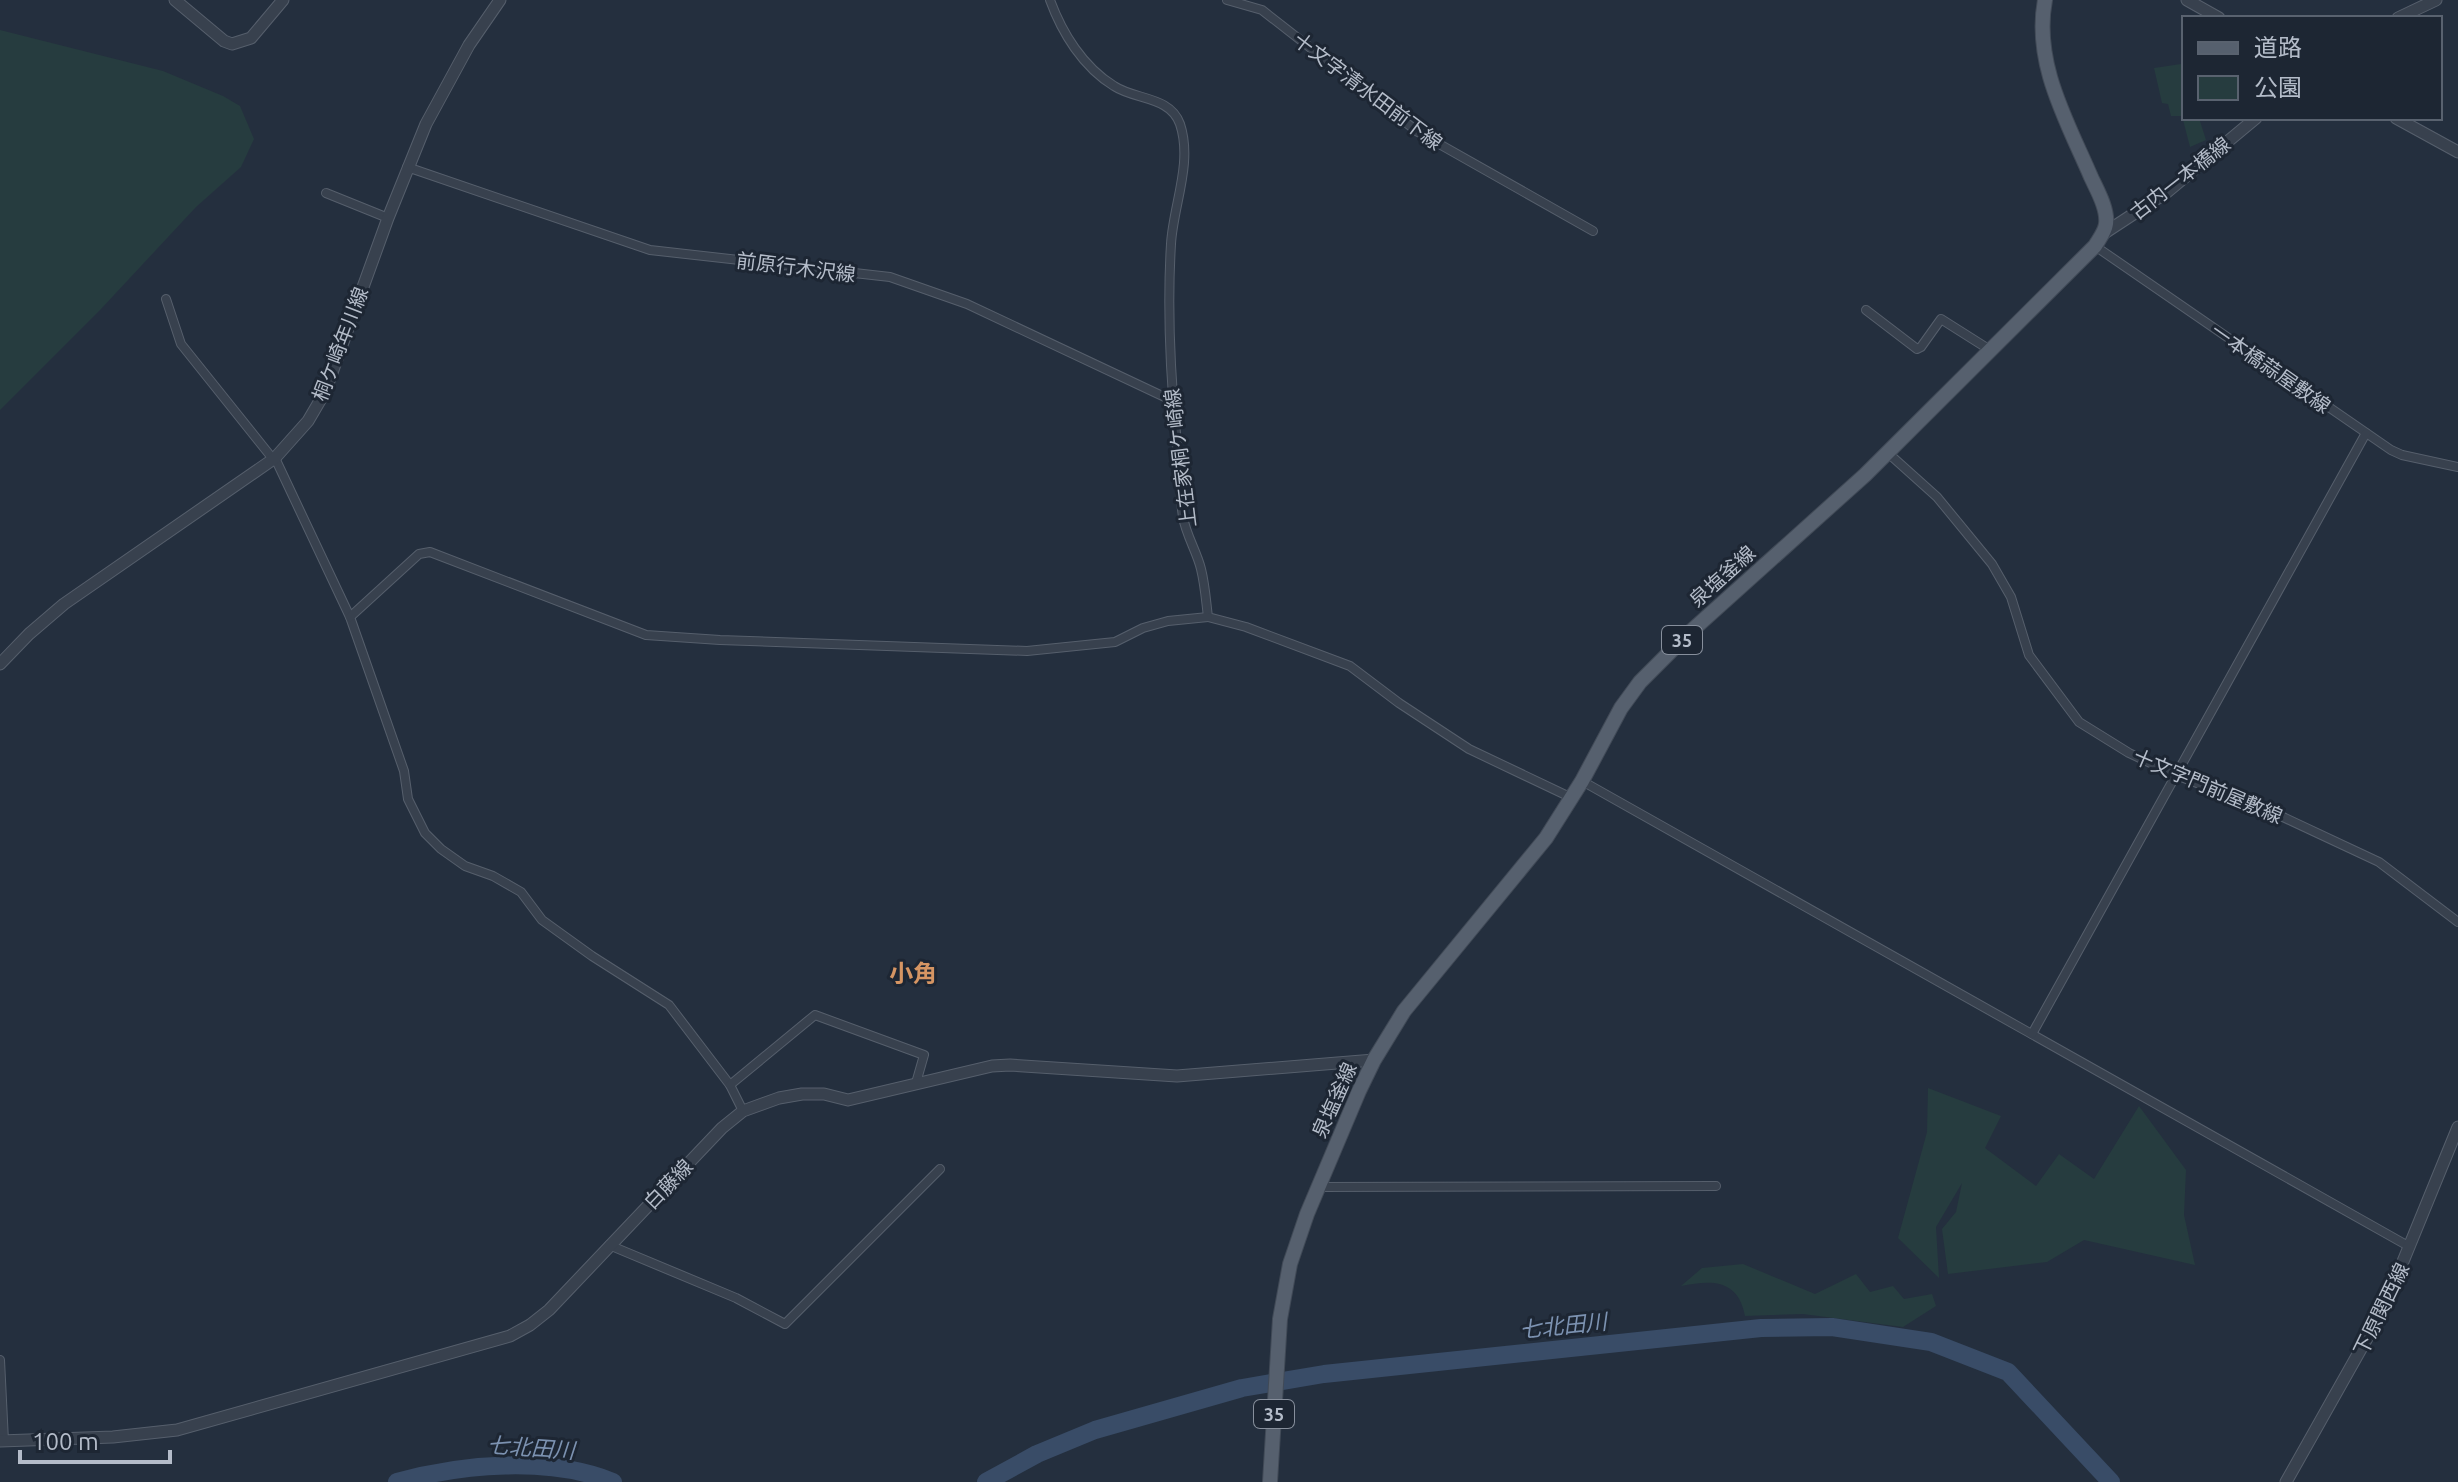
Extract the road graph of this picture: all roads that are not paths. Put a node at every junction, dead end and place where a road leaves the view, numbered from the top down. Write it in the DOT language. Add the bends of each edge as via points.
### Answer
graph roads {
  1 [pos="175,0"];
  2 [pos="283,0"];
  3 [pos="500,0"];
  4 [pos="1050,0"];
  5 [pos="1227,0"];
  6 [pos="2045,0"];
  7 [pos="2187,0"];
  8 [pos="2436,0"];
  9 [pos="2215,16"];
  10 [pos="2400,16"];
  11 [pos="2254,120"];
  12 [pos="2400,120"];
  13 [pos="2458,152"];
  14 [pos="407,167"];
  15 [pos="326,193"];
  16 [pos="388,218"];
  17 [pos="1593,231"];
  18 [pos="2099,240"];
  19 [pos="166,299"];
  20 [pos="1866,310"];
  21 [pos="1990,350"];
  22 [pos="1173,401"];
  23 [pos="2366,433"];
  24 [pos="1888,453"];
  25 [pos="274,458"];
  26 [pos="2458,467"];
  27 [pos="350,617"];
  28 [pos="1208,617"];
  29 [pos="0,664"];
  30 [pos="2176,775"];
  31 [pos="1582,781"];
  32 [pos="1572,798"];
  33 [pos="2458,922"];
  34 [pos="2032,1034"];
  35 [pos="1374,1060"];
  36 [pos="916,1083"];
  37 [pos="730,1085"];
  38 [pos="743,1111"];
  39 [pos="2458,1127"];
  40 [pos="940,1169"];
  41 [pos="1716,1186"];
  42 [pos="1318,1187"];
  43 [pos="609,1245"];
  44 [pos="2410,1247"];
  45 [pos="0,1360"];
  46 [pos="2,1441"];
  47 [pos="1270,1480"];
  48 [pos="2286,1482"];
  1 -- 2 [label="street" via="232,44 251,38"];
  3 -- 14 [label="street, 桐ケ崎年川線" via="445,85"];
  4 -- 22 [label="street, 上在家桐ケ崎線" via="1059,26 1110,84 1161,103 1179,123 1183,178 1171,234 1167,298"];
  5 -- 17 [label="street, 十文字清水田前下線" via="1262,10 1418,132"];
  6 -- 18 [label="main road" via="2042,31 2049,77 2102,205 2106,221"];
  7 -- 9 [label="street"];
  8 -- 10 [label="street" via="2408,8"];
  11 -- 18 [label="street, 古内一本橋線"];
  12 -- 13 [label="street"];
  14 -- 16 [label="street, 桐ケ崎年川線"];
  14 -- 22 [label="street, 前原行木沢線" via="650,250 890,277 967,304"];
  15 -- 16 [label="street"];
  16 -- 25 [label="street, 桐ケ崎年川線" via="325,392 308,421"];
  18 -- 21 [label="main road, 泉塩釜線 / 35"];
  18 -- 23 [label="street, 一本橋蒜屋敷線"];
  19 -- 25 [label="street" via="181,344"];
  20 -- 21 [label="street" via="1917,349 1941,319"];
  21 -- 24 [label="main road, 泉塩釜線 / 35"];
  22 -- 28 [label="street, 上在家桐ケ崎線" via="1184,521 1201,568"];
  23 -- 26 [label="street, 一本橋蒜屋敷線" via="2402,455"];
  23 -- 30 [label="street"];
  24 -- 30 [label="street, 十文字門前屋敷線" via="1937,497 1992,564 2011,597 2029,655 2079,722"];
  24 -- 31 [label="main road, 泉塩釜線 / 35" via="1640,682"];
  25 -- 27 [label="street"];
  25 -- 29 [label="street, 桐ケ崎年川線" via="64,604"];
  27 -- 28 [label="street" via="419,554 430,552 646,635 1027,651 1115,642 1168,621"];
  27 -- 37 [label="street" via="404,771 408,799 425,833 465,866 521,892 542,920 669,1005"];
  28 -- 32 [label="street" via="1350,666 1469,749"];
  30 -- 33 [label="street, 十文字門前屋敷線" via="2268,810 2379,862"];
  30 -- 34 [label="street"];
  31 -- 32 [label="main road, 泉塩釜線 / 35"];
  31 -- 34 [label="street"];
  32 -- 35 [label="main road, 泉塩釜線 / 35" via="1546,838 1404,1011"];
  34 -- 44 [label="street"];
  35 -- 36 [label="street, 白藤線" via="1177,1076 1010,1065"];
  35 -- 42 [label="main road, 泉塩釜線 / 35"];
  36 -- 37 [label="street" via="924,1055 815,1015"];
  36 -- 38 [label="street, 白藤線" via="848,1100 802,1094"];
  37 -- 38 [label="street"];
  38 -- 43 [label="street, 白藤線"];
  39 -- 44 [label="street, 下原関西線"];
  40 -- 43 [label="street" via="785,1324"];
  41 -- 42 [label="street"];
  42 -- 47 [label="main road, 泉塩釜線 / 35" via="1283,1295"];
  43 -- 46 [label="street, 白藤線" via="549,1310 510,1336 177,1430"];
  44 -- 48 [label="street, 下原関西線" via="2373,1329"];
  45 -- 46 [label="street"];
}
